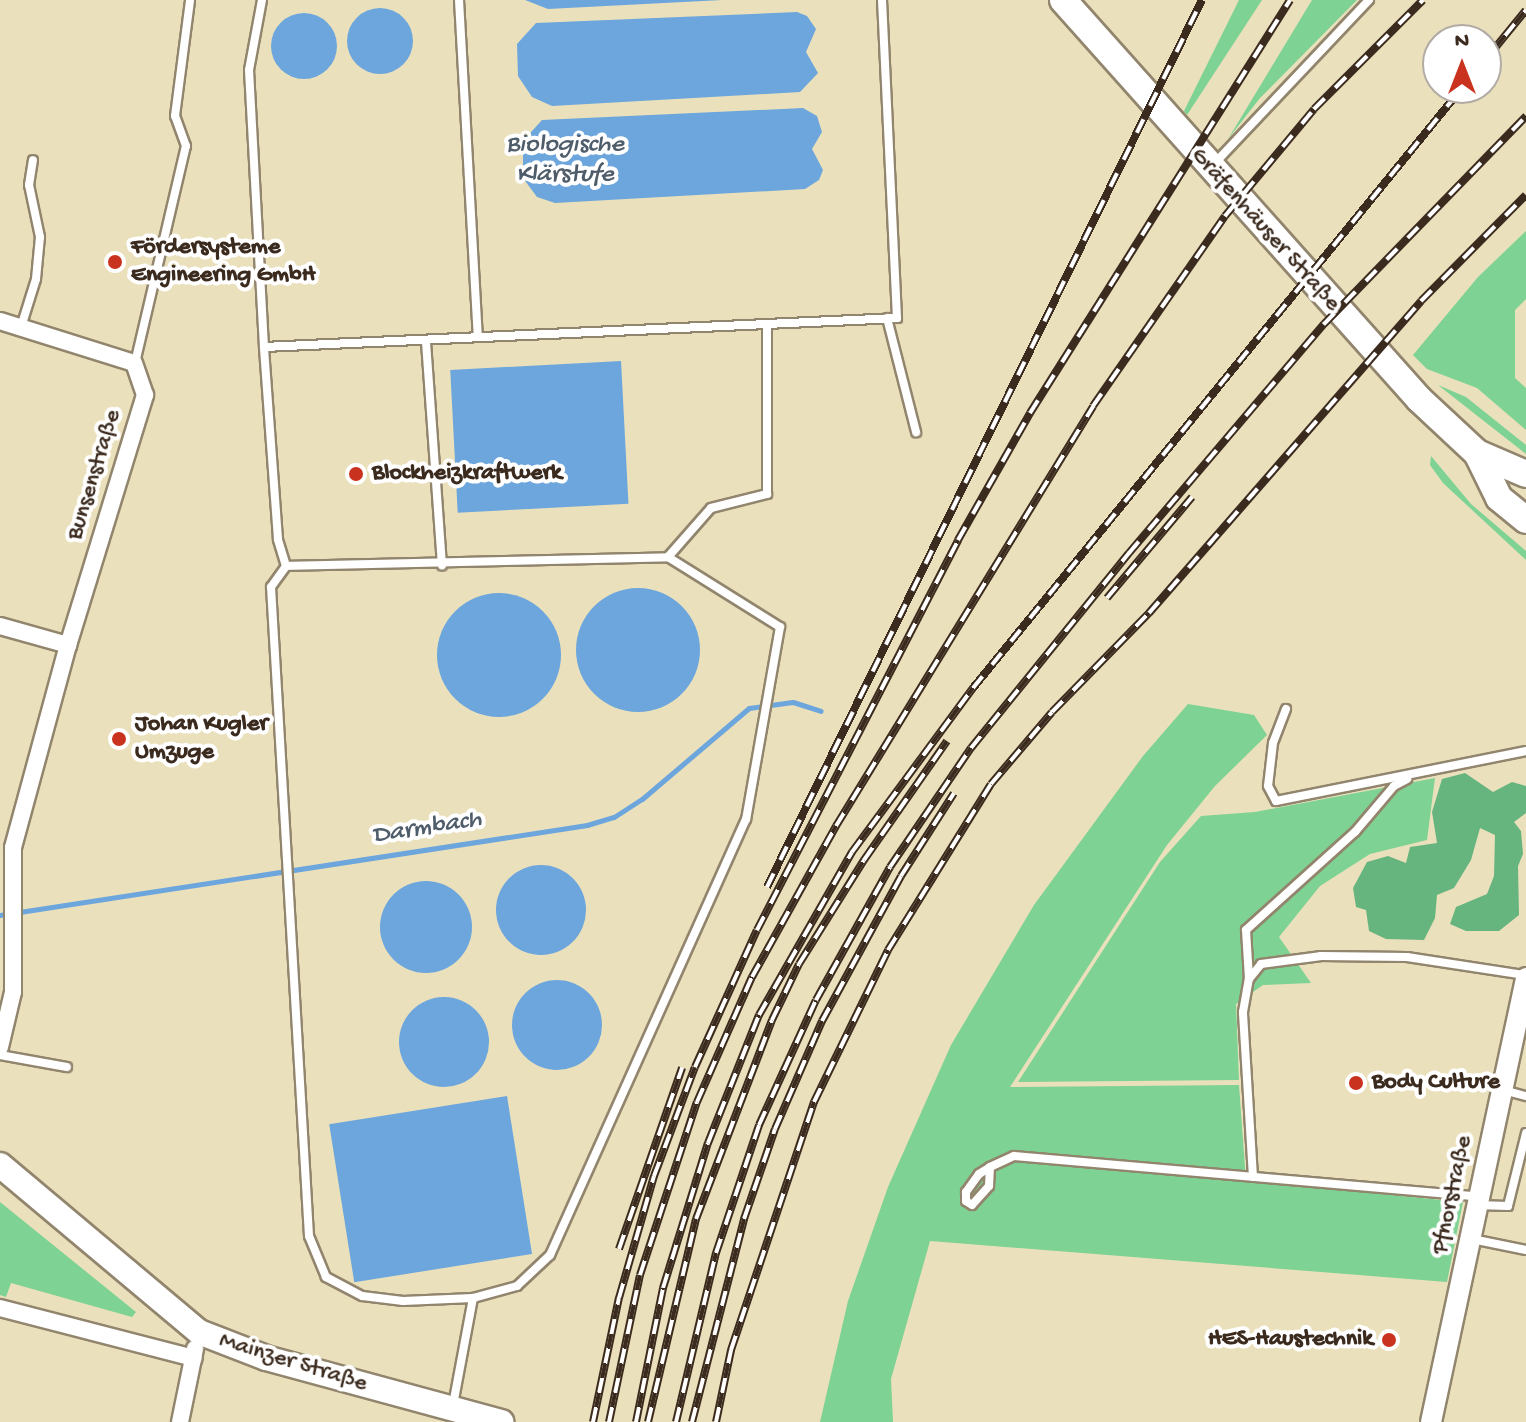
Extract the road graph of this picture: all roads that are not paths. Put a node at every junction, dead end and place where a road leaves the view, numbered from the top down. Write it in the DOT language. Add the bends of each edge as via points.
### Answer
graph roads {
  1 [pos="190,0"];
  2 [pos="262,0"];
  3 [pos="459,0"];
  4 [pos="882,0"];
  5 [pos="1063,0"];
  6 [pos="1369,0"];
  7 [pos="33,160"];
  8 [pos="1210,169"];
  9 [pos="887,318"];
  10 [pos="0,321"];
  11 [pos="767,324"];
  12 [pos="21,327"];
  13 [pos="478,335"];
  14 [pos="426,342"];
  15 [pos="264,347"];
  16 [pos="134,363"];
  17 [pos="916,432"];
  18 [pos="1477,453"];
  19 [pos="1525,473"];
  20 [pos="1526,520"];
  21 [pos="668,557"];
  22 [pos="442,565"];
  23 [pos="286,566"];
  24 [pos="0,626"];
  25 [pos="68,645"];
  26 [pos="1286,709"];
  27 [pos="1526,751"];
  28 [pos="1420,773"];
  29 [pos="1526,977"];
  30 [pos="1249,979"];
  31 [pos="0,1047"];
  32 [pos="0,1055"];
  33 [pos="67,1067"];
  34 [pos="1502,1090"];
  35 [pos="1526,1096"];
  36 [pos="1526,1133"];
  37 [pos="990,1167"];
  38 [pos="5,1173"];
  39 [pos="1253,1177"];
  40 [pos="1478,1201"];
  41 [pos="1470,1239"];
  42 [pos="1526,1250"];
  43 [pos="473,1298"];
  44 [pos="0,1308"];
  45 [pos="199,1332"];
  46 [pos="194,1358"];
  47 [pos="452,1409"];
  48 [pos="180,1422"];
  49 [pos="501,1422"];
  50 [pos="1431,1422"];
  1 -- 16 [label="lane" via="175,116 186,146"];
  2 -- 15 [label="lane" via="249,70"];
  3 -- 13 [label="lane"];
  4 -- 9 [label="lane" via="897,318"];
  5 -- 8 [label="main road, Gräfenhäuser Straße"];
  6 -- 8 [label="lane"];
  7 -- 12 [label="lane" via="29,185 40,237 36,279"];
  8 -- 18 [label="main road, Gräfenhäuser Straße" via="1410,389"];
  9 -- 11 [label="lane"];
  9 -- 17 [label="lane"];
  10 -- 12 [label="street"];
  11 -- 13 [label="lane"];
  11 -- 21 [label="lane" via="767,494 711,508"];
  12 -- 16 [label="street"];
  13 -- 14 [label="lane"];
  14 -- 15 [label="lane"];
  14 -- 22 [label="lane"];
  15 -- 23 [label="lane" via="278,539"];
  16 -- 25 [label="street, Bunsenstraße" via="145,395"];
  18 -- 19 [label="main road, Gräfenhäuser Straße"];
  18 -- 20 [label="main road, Gräfenhäuser Straße" via="1499,498"];
  21 -- 22 [label="lane"];
  21 -- 43 [label="lane" via="780,627 746,819 674,969 557,1241 531,1277"];
  22 -- 23 [label="lane"];
  23 -- 43 [label="lane" via="271,587 269,609 314,1256 326,1277 362,1296 403,1301"];
  24 -- 25 [label="street"];
  25 -- 31 [label="street, Bunsenstraße" via="13,848 13,992"];
  26 -- 28 [label="lane" via="1273,743 1268,786 1276,801"];
  27 -- 28 [label="lane"];
  28 -- 30 [label="lane" via="1394,786 1355,832 1246,930"];
  29 -- 30 [label="lane" via="1407,957 1321,956 1261,964"];
  29 -- 34 [label="street, Pfnorstraße"];
  30 -- 39 [label="lane" via="1243,1012"];
  32 -- 33 [label="lane"];
  34 -- 35 [label="lane"];
  34 -- 40 [label="street, Pfnorstraße"];
  36 -- 40 [label="lane" via="1508,1206"];
  37 -- 39 [label="lane" via="1014,1156"];
  38 -- 45 [label="main road, Mainzer Straße"];
  39 -- 40 [label="lane"];
  40 -- 41 [label="street, Pfnorstraße"];
  41 -- 42 [label="lane"];
  41 -- 50 [label="street, Pfnorstraße"];
  43 -- 47 [label="lane"];
  44 -- 46 [label="street"];
  45 -- 46 [label="street"];
  45 -- 47 [label="main road, Mainzer Straße" via="266,1358"];
  46 -- 48 [label="street"];
  47 -- 49 [label="main road, Mainzer Straße"];
}
